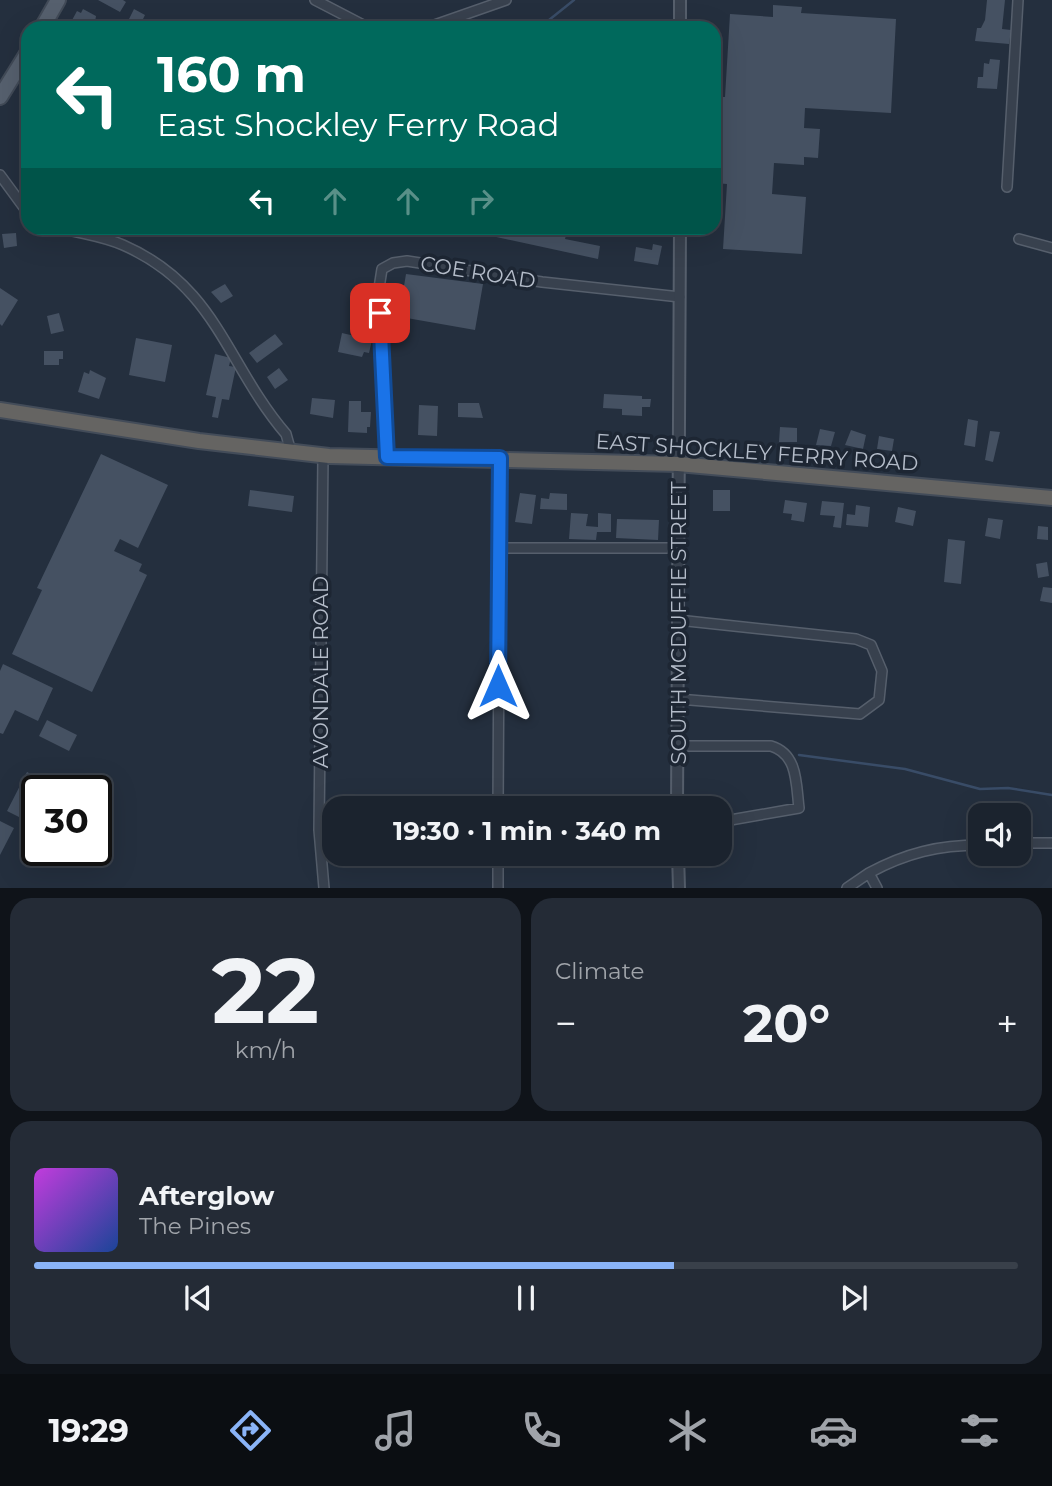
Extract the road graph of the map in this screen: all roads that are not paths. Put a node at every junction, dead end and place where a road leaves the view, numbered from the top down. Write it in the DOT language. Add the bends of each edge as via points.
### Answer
graph roads {
  1 [pos="58,0"];
  2 [pos="315,0"];
  3 [pos="506,0"];
  4 [pos="680,0"];
  5 [pos="1018,0"];
  6 [pos="46,21"];
  7 [pos="356,21"];
  8 [pos="446,21"];
  9 [pos="680,21"];
  10 [pos="21,61"];
  11 [pos="3,88"];
  12 [pos="0,175"];
  13 [pos="1007,187"];
  14 [pos="21,204"];
  15 [pos="86,235"];
  16 [pos="680,235"];
  17 [pos="1019,239"];
  18 [pos="1052,248"];
  19 [pos="680,297"];
  20 [pos="0,410"];
  21 [pos="291,452"];
  22 [pos="323,456"];
  23 [pos="387,457"];
  24 [pos="500,458"];
  25 [pos="678,464"];
  26 [pos="1052,498"];
  27 [pos="499,548"];
  28 [pos="677,548"];
  29 [pos="677,620"];
  30 [pos="678,699"];
  31 [pos="677,746"];
  32 [pos="498,796"];
  33 [pos="677,796"];
  34 [pos="732,820"];
  35 [pos="1031,843"];
  36 [pos="1052,843"];
  37 [pos="968,845"];
  38 [pos="498,866"];
  39 [pos="678,866"];
  40 [pos="869,873"];
  41 [pos="324,887"];
  42 [pos="498,887"];
  43 [pos="679,887"];
  44 [pos="848,887"];
  45 [pos="877,887"];
  1 -- 6 [label="main road"];
  2 -- 7 [label="street"];
  3 -- 8 [label="street"];
  4 -- 9 [label="street"];
  5 -- 13 [label="street"];
  10 -- 11 [label="main road"];
  12 -- 14 [label="street"];
  15 -- 21 [label="street" via="125,246 183,283 286,434"];
  16 -- 19 [label="street, SOUTH MCDUFFIE STREET"];
  17 -- 18 [label="street"];
  19 -- 23 [label="street, COE ROAD" via="407,261 382,269 379,288"];
  19 -- 25 [label="street, SOUTH MCDUFFIE STREET"];
  20 -- 21 [label="highway, EAST SHOCKLEY FERRY ROAD"];
  21 -- 22 [label="highway, EAST SHOCKLEY FERRY ROAD"];
  22 -- 23 [label="highway, EAST SHOCKLEY FERRY ROAD"];
  22 -- 41 [label="street, AVONDALE ROAD" via="319,830"];
  23 -- 24 [label="highway, EAST SHOCKLEY FERRY ROAD"];
  24 -- 25 [label="highway, EAST SHOCKLEY FERRY ROAD"];
  24 -- 27 [label="street"];
  25 -- 26 [label="highway, EAST SHOCKLEY FERRY ROAD"];
  25 -- 28 [label="street, SOUTH MCDUFFIE STREET"];
  27 -- 28 [label="street"];
  27 -- 32 [label="street"];
  28 -- 29 [label="street, SOUTH MCDUFFIE STREET"];
  29 -- 30 [label="street, SOUTH MCDUFFIE STREET"];
  29 -- 30 [label="street" via="856,639 872,645 878,654 882,692 879,701 860,714"];
  30 -- 31 [label="street, SOUTH MCDUFFIE STREET"];
  31 -- 33 [label="street, SOUTH MCDUFFIE STREET"];
  31 -- 34 [label="street" via="780,748 794,767 799,808"];
  35 -- 36 [label="street"];
  37 -- 40 [label="street" via="920,851"];
  38 -- 42 [label="street"];
  39 -- 43 [label="street"];
  40 -- 44 [label="street"];
  40 -- 45 [label="street"];
}
